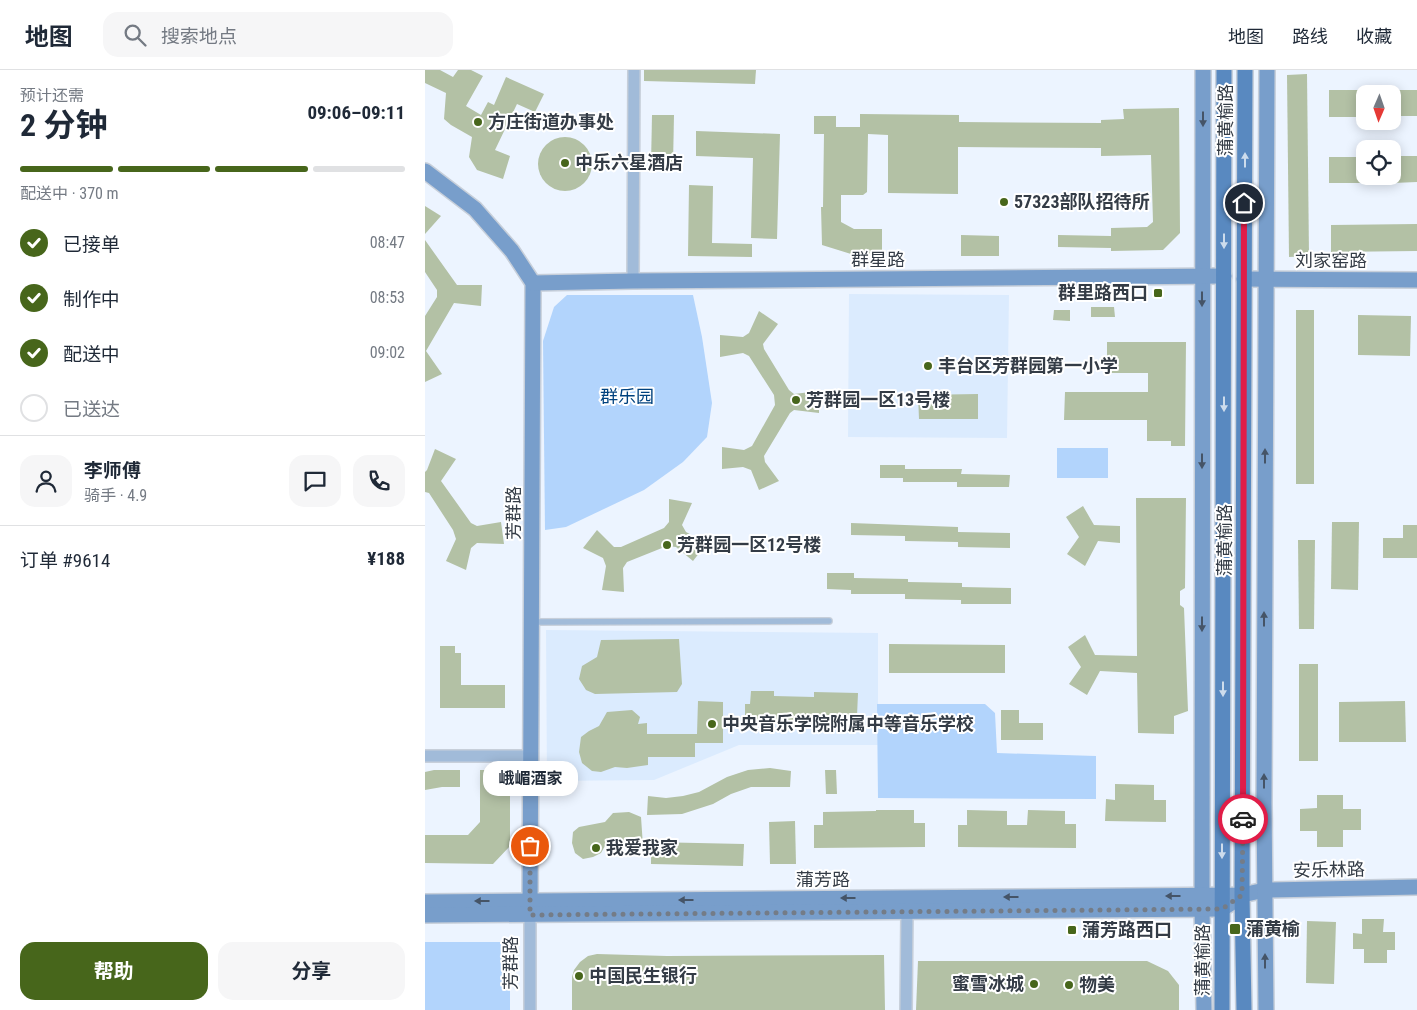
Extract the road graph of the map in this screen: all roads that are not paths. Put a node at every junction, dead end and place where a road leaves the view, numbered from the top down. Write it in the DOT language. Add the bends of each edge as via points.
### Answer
graph roads {
  1 [pos="634,70"];
  2 [pos="1203,70"];
  3 [pos="1224,70"];
  4 [pos="1245,70"];
  5 [pos="1267,70"];
  6 [pos="425,170"];
  7 [pos="1202,276"];
  8 [pos="1224,276"];
  9 [pos="1244,278"];
  10 [pos="1267,279"];
  11 [pos="1417,280"];
  12 [pos="633,281"];
  13 [pos="533,283"];
  14 [pos="829,621"];
  15 [pos="533,622"];
  16 [pos="425,756"];
  17 [pos="530,756"];
  18 [pos="1417,887"];
  19 [pos="1265,890"];
  20 [pos="1242,895"];
  21 [pos="425,902"];
  22 [pos="1202,902"];
  23 [pos="1222,902"];
  24 [pos="530,908"];
  25 [pos="907,912"];
  26 [pos="425,915"];
  27 [pos="530,1010"];
  28 [pos="906,1010"];
  29 [pos="1204,1010"];
  30 [pos="1222,1010"];
  31 [pos="1244,1010"];
  32 [pos="1266,1010"];
  1 -- 12 [label="street"];
  2 -- 7 [label="street, one-way"];
  3 -- 8 [label="main road, 蒲黄榆路, one-way"];
  9 -- 4 [label="main road, 蒲黄榆路, one-way"];
  5 -- 10 [label="street"];
  6 -- 13 [label="street" via="475,209 512,251"];
  7 -- 8 [label="street, 群星路"];
  7 -- 12 [label="street, 群星路"];
  7 -- 22 [label="street, one-way"];
  8 -- 23 [label="main road, 蒲黄榆路, one-way"];
  9 -- 10 [label="street, 刘家窑路"];
  9 -- 20 [label="main road, 蒲黄榆路"];
  10 -- 11 [label="street, 刘家窑路"];
  19 -- 10 [label="street, one-way"];
  12 -- 13 [label="street, 群星路"];
  13 -- 15 [label="street, 芳群路"];
  14 -- 15 [label="lane"];
  15 -- 17 [label="street, 芳群路"];
  16 -- 17 [label="street"];
  17 -- 24 [label="street, 芳群路"];
  18 -- 19 [label="street, 安乐林路"];
  19 -- 20 [label="street, 安乐林路"];
  32 -- 19 [label="street, one-way"];
  20 -- 23 [label="street, 安乐林路"];
  20 -- 31 [label="main road, 蒲黄榆路"];
  24 -- 21 [label="street, 蒲芳路, one-way"];
  22 -- 23 [label="street, 蒲芳路"];
  22 -- 24 [label="street, 蒲芳路, one-way"];
  22 -- 25 [label="street, 蒲芳路"];
  22 -- 29 [label="street"];
  23 -- 30 [label="main road, 蒲黄榆路"];
  24 -- 25 [label="street, 蒲芳路"];
  24 -- 26 [label="street, 蒲芳路"];
  24 -- 27 [label="street, 芳群路"];
  25 -- 28 [label="street"];
}
